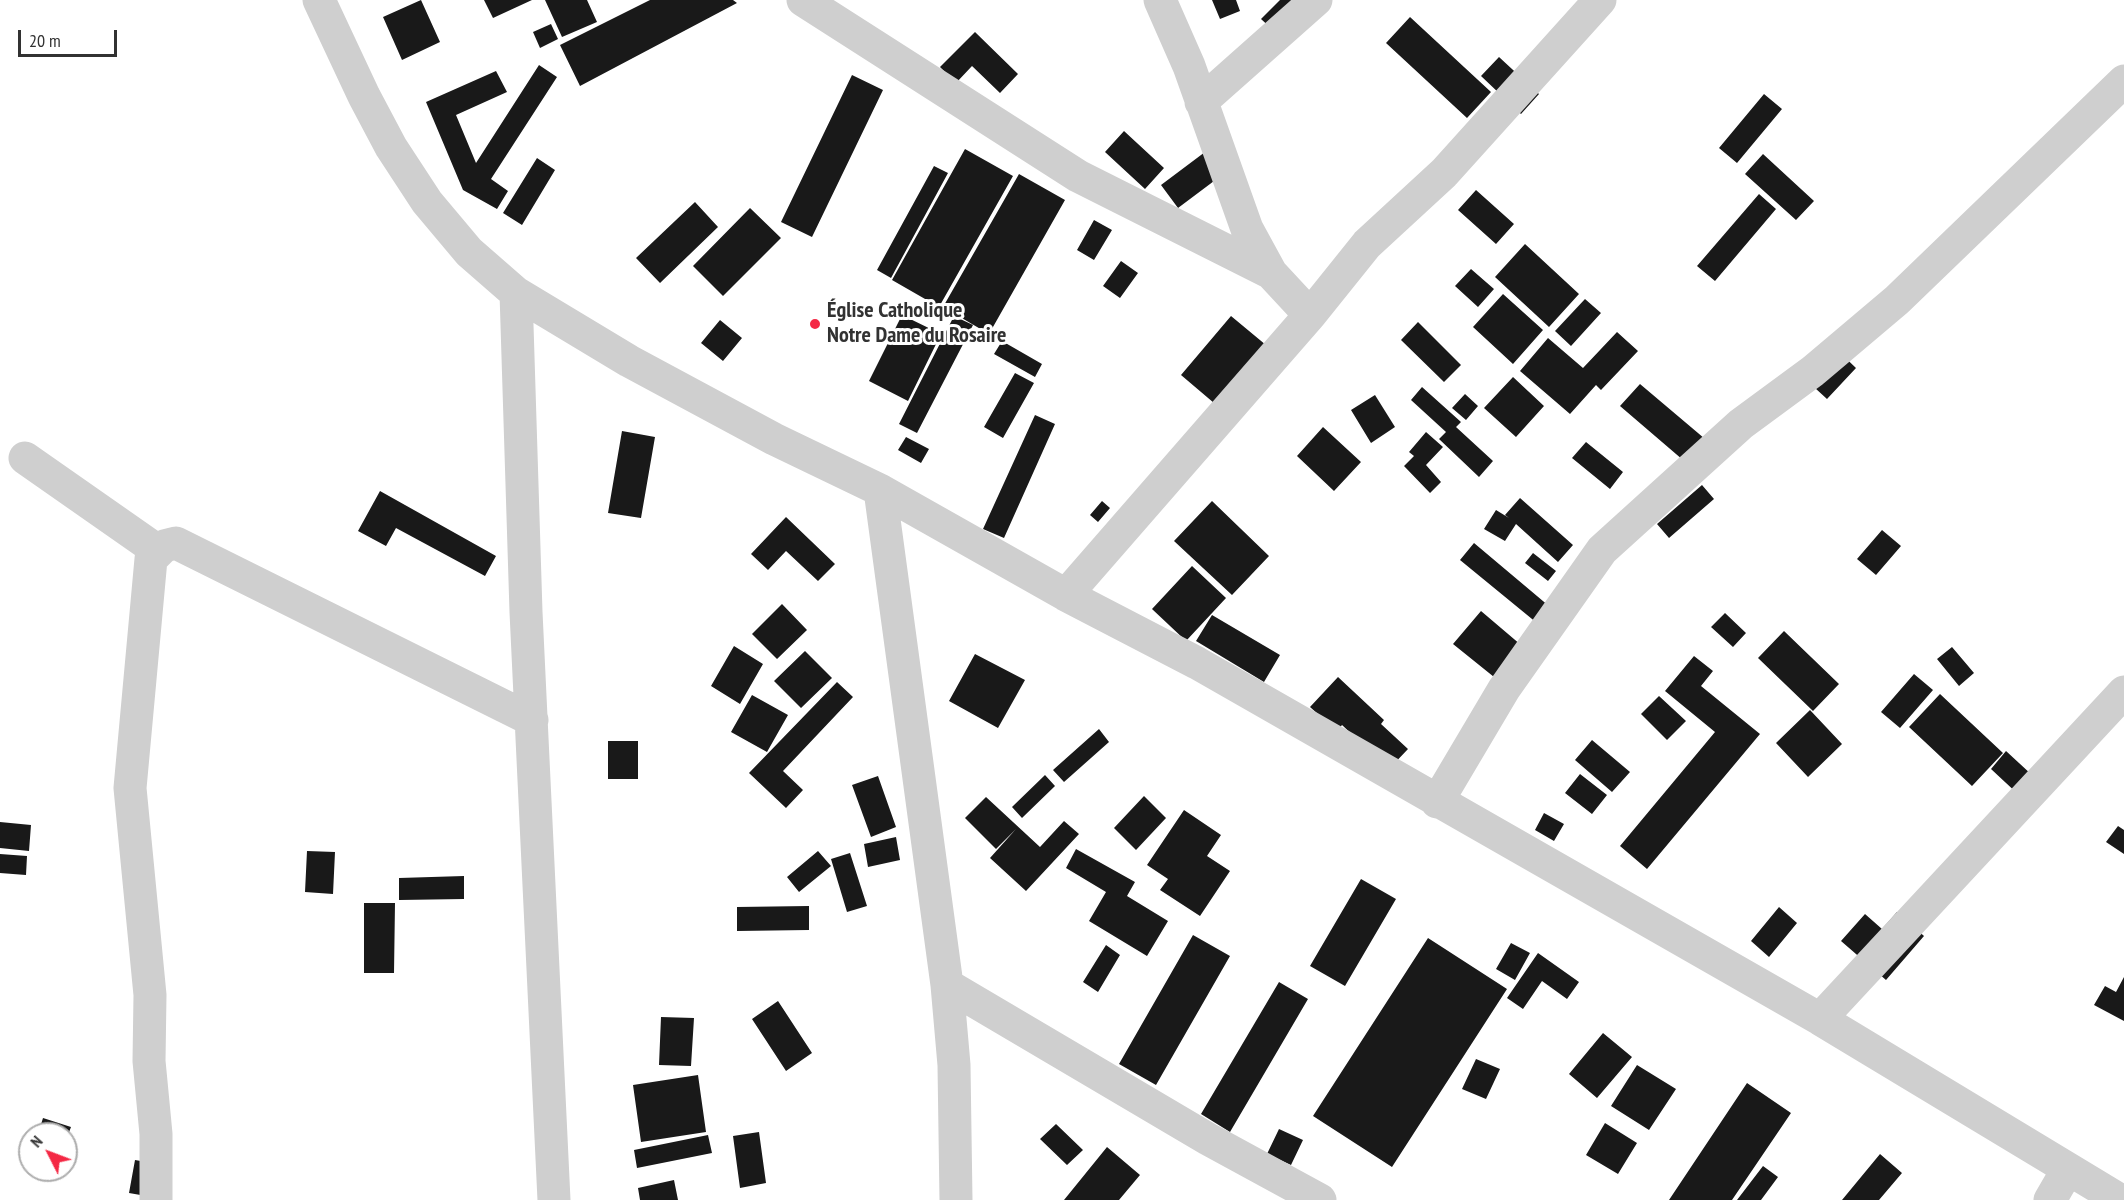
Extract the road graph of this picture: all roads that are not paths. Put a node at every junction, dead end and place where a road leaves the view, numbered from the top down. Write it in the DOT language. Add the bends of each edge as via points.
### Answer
graph roads {
  1 [pos="319,0"];
  2 [pos="803,0"];
  3 [pos="1160,0"];
  4 [pos="1316,0"];
  5 [pos="1600,0"];
  6 [pos="2124,81"];
  7 [pos="1201,102"];
  8 [pos="1271,273"];
  9 [pos="516,293"];
  10 [pos="1310,315"];
  11 [pos="25,458"];
  12 [pos="880,490"];
  13 [pos="158,551"];
  14 [pos="1066,595"];
  15 [pos="2124,692"];
  16 [pos="532,720"];
  17 [pos="1437,802"];
  18 [pos="947,986"];
  19 [pos="1820,1019"];
  20 [pos="2068,1169"];
  21 [pos="156,1200"];
  22 [pos="554,1200"];
  23 [pos="956,1200"];
  24 [pos="1320,1200"];
  25 [pos="2050,1200"];
  26 [pos="2120,1200"];
  1 -- 9 [label="street" via="391,147 427,202 469,252"];
  2 -- 8 [label="street" via="1078,176"];
  3 -- 7 [label="street"];
  4 -- 7 [label="street"];
  5 -- 10 [label="street" via="1444,173 1367,244"];
  6 -- 17 [label="street" via="1897,300 1813,372 1741,424 1602,550 1504,689"];
  7 -- 8 [label="street" via="1247,229"];
  8 -- 10 [label="street"];
  9 -- 12 [label="street" via="649,372"];
  9 -- 16 [label="street"];
  10 -- 14 [label="street"];
  11 -- 13 [label="street"];
  12 -- 14 [label="street"];
  12 -- 18 [label="street"];
  13 -- 16 [label="street" via="176,543"];
  13 -- 21 [label="street" via="151,560 130,788 150,995"];
  14 -- 17 [label="street" via="1197,663"];
  15 -- 19 [label="street"];
  16 -- 22 [label="street"];
  17 -- 19 [label="street"];
  18 -- 23 [label="street" via="954,1065"];
  18 -- 24 [label="street"];
  19 -- 20 [label="street"];
  20 -- 25 [label="street"];
  20 -- 26 [label="street"];
}
